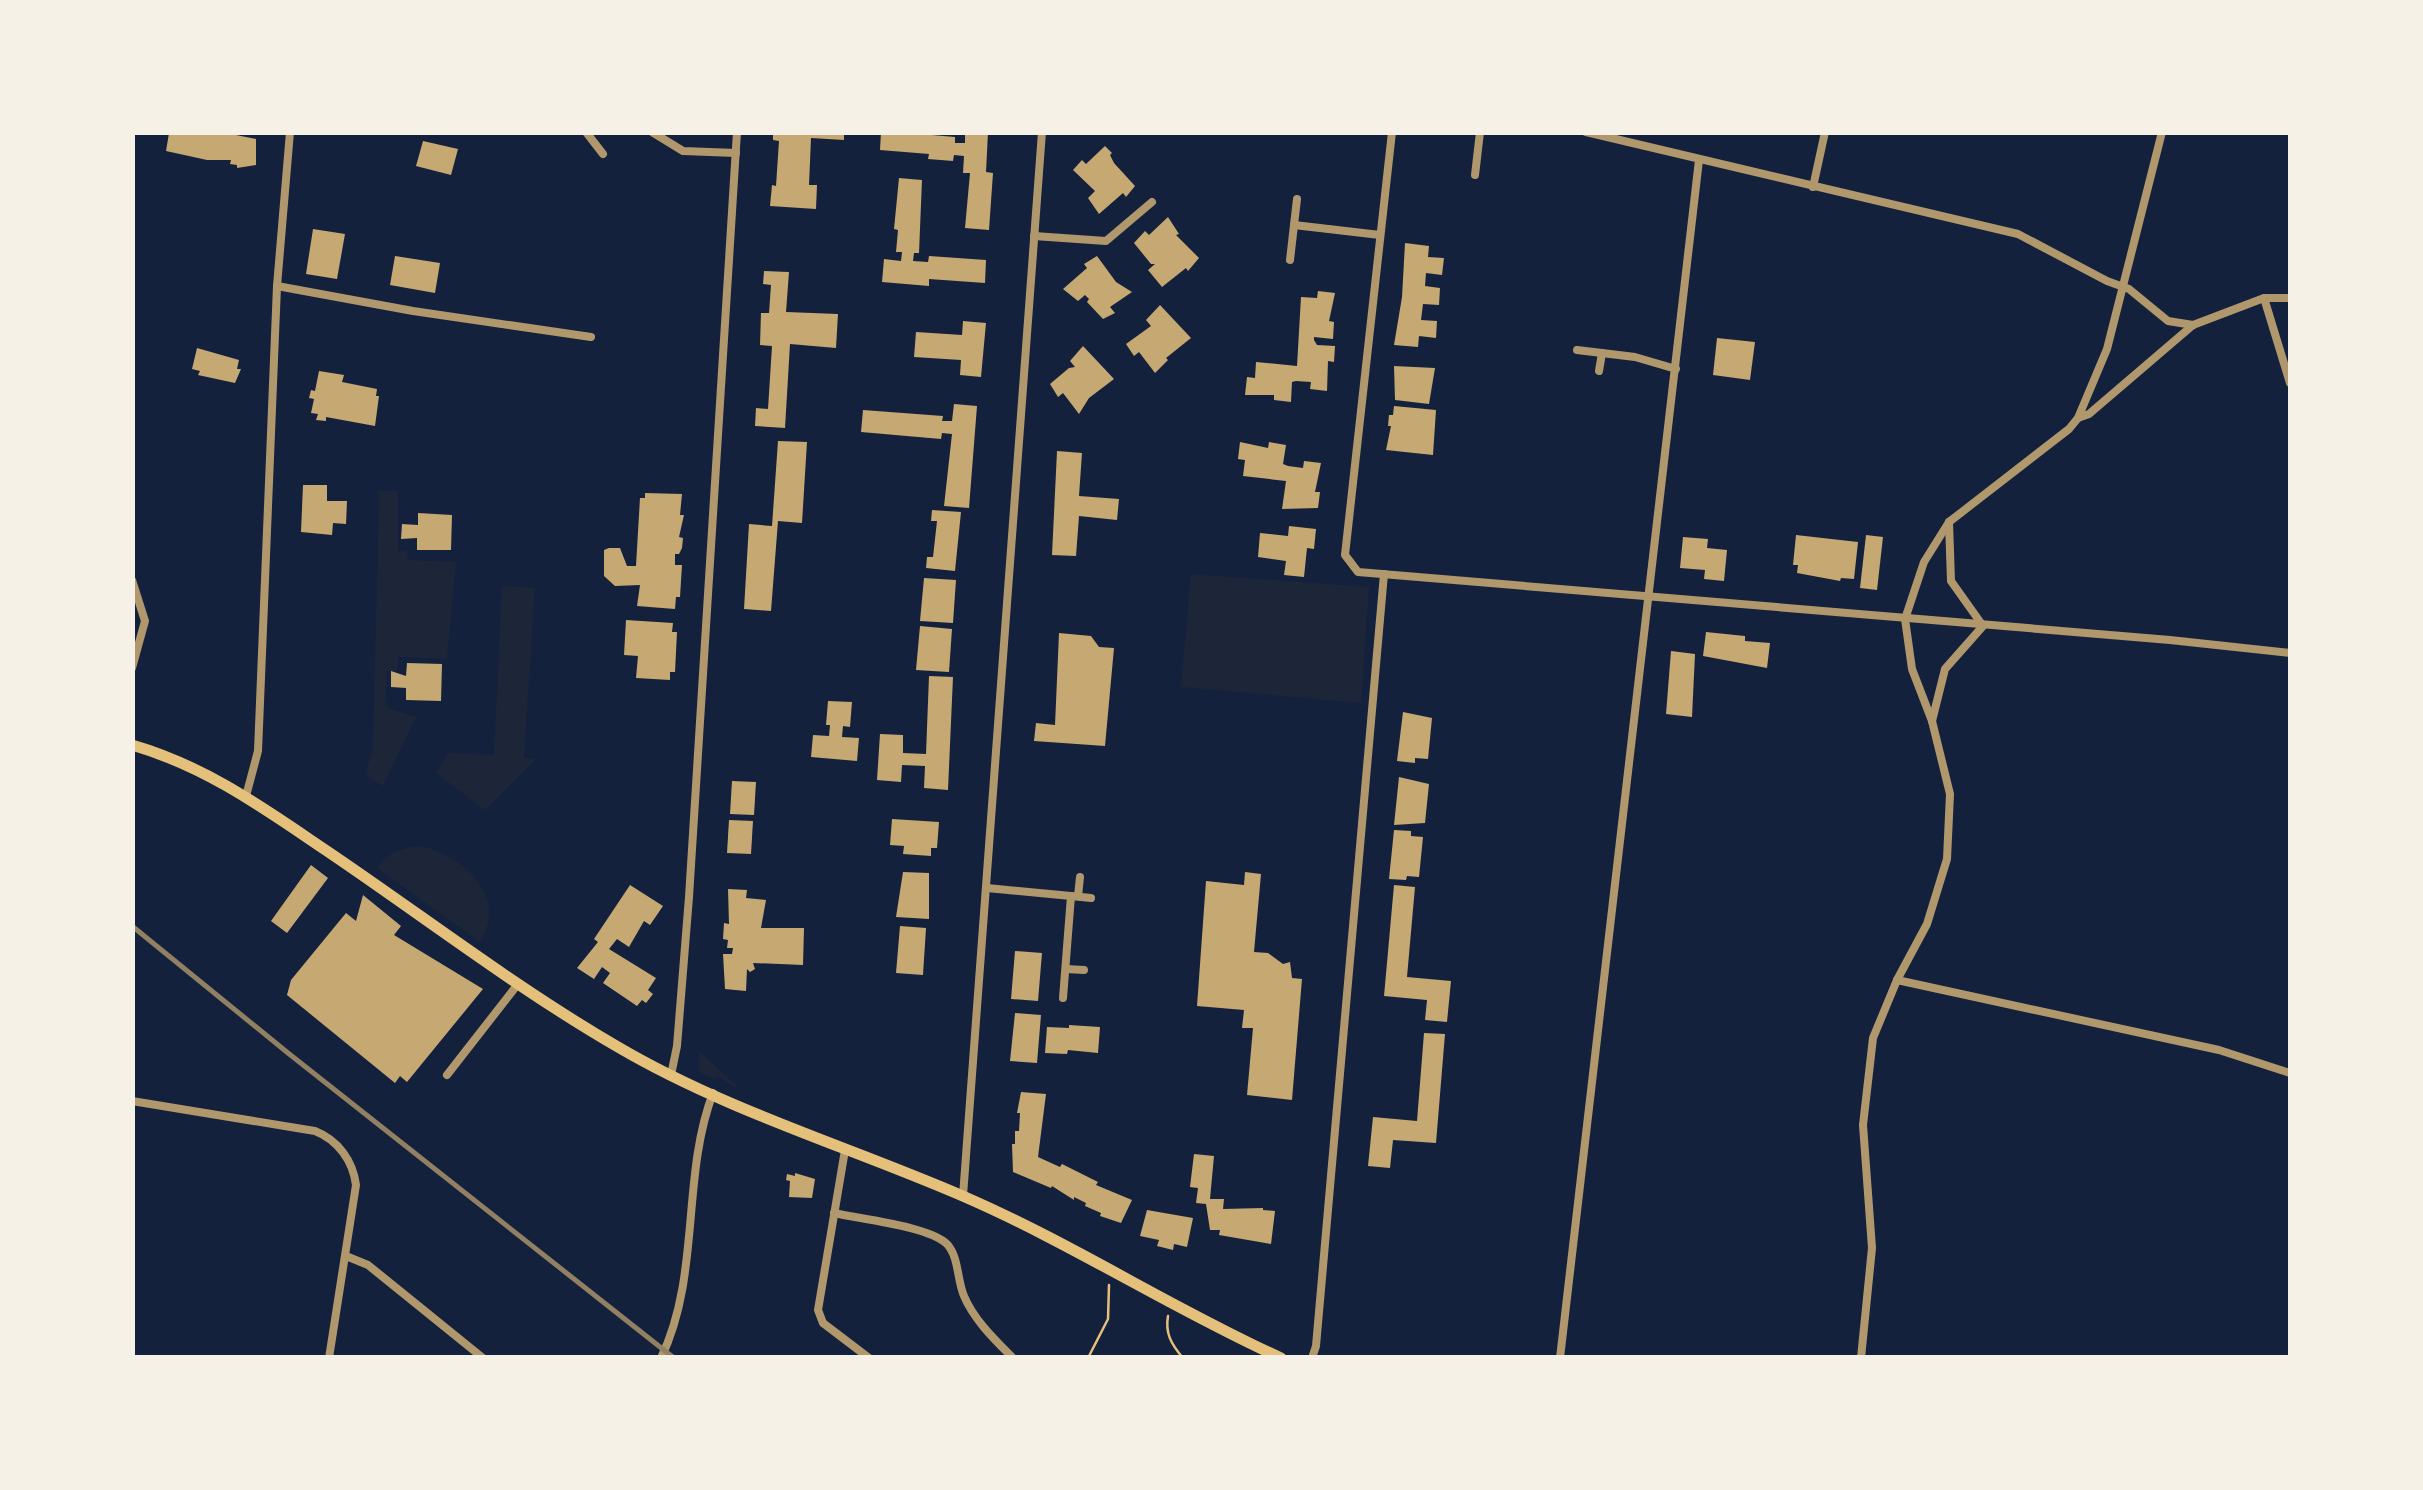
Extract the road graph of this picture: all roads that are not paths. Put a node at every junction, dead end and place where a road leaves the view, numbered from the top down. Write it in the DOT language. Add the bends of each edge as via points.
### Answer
graph roads {
  1 [pos="290,132"];
  2 [pos="601,132"];
  3 [pos="652,132"];
  4 [pos="737,132"];
  5 [pos="1042,132"];
  6 [pos="1392,132"];
  7 [pos="1480,132"];
  8 [pos="1586,132"];
  9 [pos="1825,132"];
  10 [pos="2162,132"];
  11 [pos="589,136"];
  12 [pos="604,154"];
  13 [pos="736,154"];
  14 [pos="1700,160"];
  15 [pos="1474,175"];
  16 [pos="1813,187"];
  17 [pos="1297,199"];
  18 [pos="1152,202"];
  19 [pos="1294,225"];
  20 [pos="1380,234"];
  21 [pos="1034,236"];
  22 [pos="1290,260"];
  23 [pos="277,286"];
  24 [pos="2121,287"];
  25 [pos="2264,298"];
  26 [pos="2290,298"];
  27 [pos="2193,326"];
  28 [pos="592,337"];
  29 [pos="1577,350"];
  30 [pos="1602,353"];
  31 [pos="1676,369"];
  32 [pos="1599,371"];
  33 [pos="2290,383"];
  34 [pos="2078,418"];
  35 [pos="1949,522"];
  36 [pos="1384,574"];
  37 [pos="132,580"];
  38 [pos="1650,597"];
  39 [pos="1905,619"];
  40 [pos="1983,626"];
  41 [pos="2290,653"];
  42 [pos="132,668"];
  43 [pos="1932,721"];
  44 [pos="132,745"];
  45 [pos="246,796"];
  46 [pos="1080,877"];
  47 [pos="987,888"];
  48 [pos="1074,896"];
  49 [pos="1091,898"];
  50 [pos="1066,969"];
  51 [pos="1084,970"];
  52 [pos="1897,980"];
  53 [pos="518,984"];
  54 [pos="1063,998"];
  55 [pos="2290,1073"];
  56 [pos="447,1075"];
  57 [pos="671,1075"];
  58 [pos="713,1093"];
  59 [pos="132,1101"];
  60 [pos="846,1150"];
  61 [pos="963,1196"];
  62 [pos="834,1213"];
  63 [pos="346,1256"];
  64 [pos="329,1358"];
  65 [pos="483,1358"];
  66 [pos="661,1358"];
  67 [pos="869,1358"];
  68 [pos="1013,1358"];
  69 [pos="1282,1358"];
  70 [pos="1312,1358"];
  71 [pos="1560,1358"];
  72 [pos="1860,1358"];
  1 -- 23 [label="street"];
  2 -- 11 [label="street"];
  3 -- 13 [label="street" via="683,151"];
  4 -- 13 [label="street"];
  5 -- 21 [label="street"];
  6 -- 20 [label="street"];
  7 -- 15 [label="street"];
  8 -- 14 [label="street"];
  9 -- 16 [label="street"];
  10 -- 24 [label="street"];
  11 -- 12 [label="street"];
  13 -- 57 [label="street" via="690,897"];
  14 -- 16 [label="street"];
  14 -- 31 [label="street"];
  16 -- 24 [label="street" via="2018,234"];
  17 -- 19 [label="street"];
  18 -- 21 [label="street" via="1106,241"];
  19 -- 20 [label="street"];
  19 -- 22 [label="street"];
  20 -- 36 [label="street" via="1344,555 1358,572"];
  21 -- 47 [label="street"];
  23 -- 28 [label="street"];
  23 -- 45 [label="street" via="262,687 258,751"];
  24 -- 27 [label="street" via="2168,320"];
  24 -- 34 [label="street" via="2107,349"];
  25 -- 26 [label="street"];
  25 -- 27 [label="street"];
  25 -- 33 [label="street"];
  27 -- 34 [label="street"];
  29 -- 30 [label="street"];
  30 -- 31 [label="street"];
  30 -- 32 [label="street"];
  31 -- 38 [label="street"];
  34 -- 35 [label="street"];
  35 -- 39 [label="street" via="1924,562"];
  35 -- 40 [label="street" via="1951,581"];
  36 -- 38 [label="street"];
  36 -- 70 [label="street"];
  37 -- 42 [label="street" via="144,621"];
  38 -- 39 [label="street"];
  38 -- 71 [label="street"];
  39 -- 40 [label="street"];
  39 -- 43 [label="street" via="1912,669"];
  40 -- 41 [label="street"];
  40 -- 43 [label="street" via="1945,669"];
  43 -- 52 [label="street" via="1950,794 1947,859 1926,924"];
  44 -- 45 [label="main road" via="196,768"];
  45 -- 53 [label="main road"];
  46 -- 48 [label="street"];
  47 -- 48 [label="street"];
  47 -- 61 [label="street"];
  48 -- 49 [label="street"];
  48 -- 50 [label="street"];
  50 -- 51 [label="street"];
  50 -- 54 [label="street"];
  52 -- 55 [label="street" via="2220,1050"];
  52 -- 72 [label="street" via="1874,1038 1863,1125 1872,1248"];
  53 -- 56 [label="street"];
  53 -- 57 [label="main road"];
  57 -- 58 [label="main road"];
  58 -- 60 [label="main road"];
  58 -- 66 [label="street" via="682,1296"];
  59 -- 63 [label="street" via="327,1137 356,1179"];
  60 -- 61 [label="main road"];
  60 -- 62 [label="street"];
  61 -- 69 [label="main road"];
  62 -- 67 [label="street" via="818,1310 822,1322"];
  62 -- 68 [label="street" via="926,1233 947,1244 964,1297"];
  63 -- 64 [label="street"];
  63 -- 65 [label="street" via="391,1282"];
}
